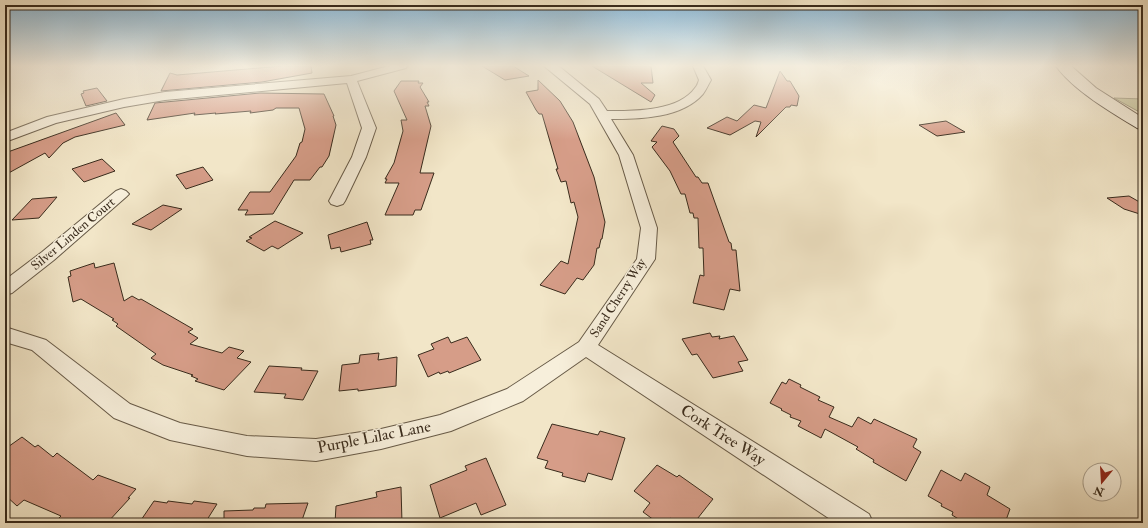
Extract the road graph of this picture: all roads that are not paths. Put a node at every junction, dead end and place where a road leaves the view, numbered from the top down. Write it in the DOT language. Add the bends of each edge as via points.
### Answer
graph roads {
  1 [pos="218,91"];
  2 [pos="355,91"];
  3 [pos="582,91"];
  4 [pos="699,91"];
  5 [pos="1091,91"];
  6 [pos="603,115"];
  7 [pos="1143,125"];
  8 [pos="5,138"];
  9 [pos="121,194"];
  10 [pos="337,201"];
  11 [pos="5,289"];
  12 [pos="5,334"];
  13 [pos="586,347"];
  14 [pos="859,523"];
  1 -- 8 [label="street" via="124,103 52,120"];
  2 -- 10 [label="street" via="368,128 359,157"];
  3 -- 6 [label="street, Sand Cherry Way" via="595,102"];
  4 -- 6 [label="street" via="686,102 670,109 641,114"];
  5 -- 7 [label="main road"];
  6 -- 13 [label="street, Sand Cherry Way" via="626,155 649,228 646,259"];
  9 -- 11 [label="street, Silver Linden Court"];
  12 -- 13 [label="street, Purple Lilac Lane" via="39,345 122,411 178,433 247,446 316,450 381,440 443,424 515,395"];
  13 -- 14 [label="street, Cork Tree Way"];
}
